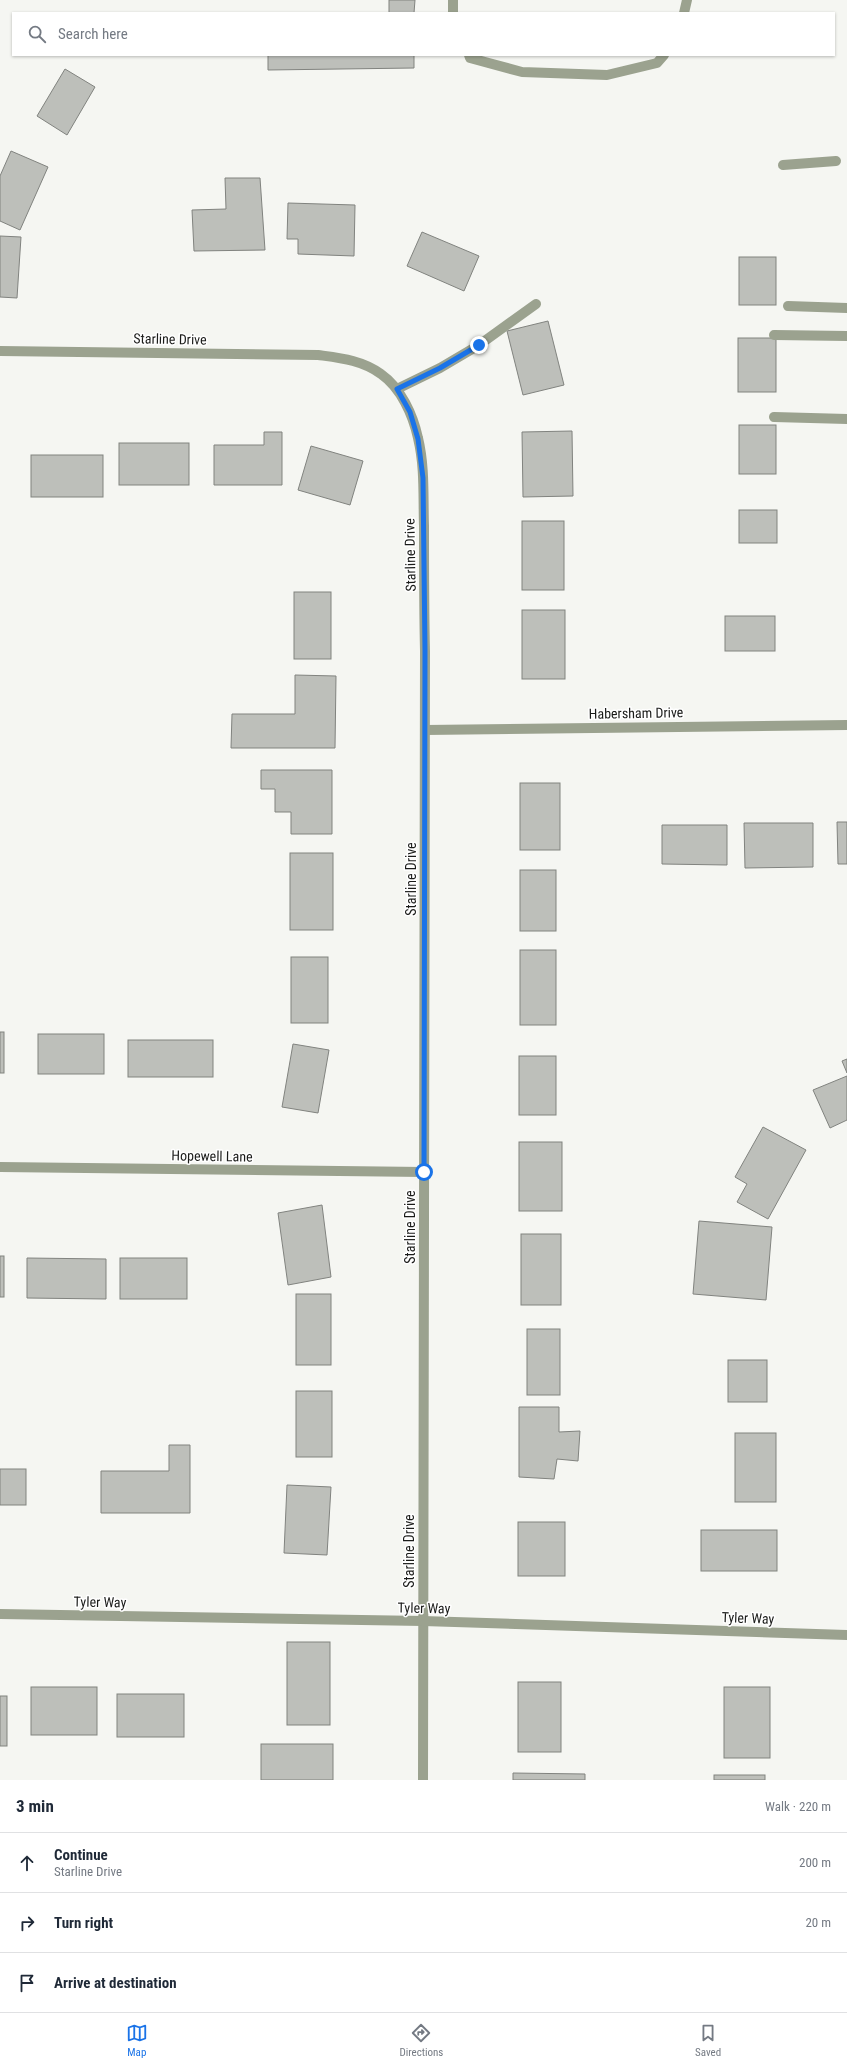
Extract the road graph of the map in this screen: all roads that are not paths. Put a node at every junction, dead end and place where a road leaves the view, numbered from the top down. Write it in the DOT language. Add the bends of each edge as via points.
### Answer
graph roads {
  1 [pos="453,0"];
  2 [pos="687,0"];
  3 [pos="453,12"];
  4 [pos="684,12"];
  5 [pos="469,56"];
  6 [pos="663,56"];
  7 [pos="836,161"];
  8 [pos="783,166"];
  9 [pos="536,304"];
  10 [pos="788,306"];
  11 [pos="847,308"];
  12 [pos="774,335"];
  13 [pos="847,336"];
  14 [pos="0,351"];
  15 [pos="397,389"];
  16 [pos="774,417"];
  17 [pos="847,419"];
  18 [pos="847,725"];
  19 [pos="425,730"];
  20 [pos="0,1168"];
  21 [pos="424,1172"];
  22 [pos="0,1614"];
  23 [pos="423,1622"];
  24 [pos="847,1635"];
  25 [pos="423,1780"];
  1 -- 3 [label="street"];
  2 -- 4 [label="street"];
  5 -- 6 [label="street" via="522,72 607,75 657,63"];
  7 -- 8 [label="street"];
  9 -- 15 [label="street" via="479,345"];
  10 -- 11 [label="street"];
  12 -- 13 [label="street"];
  14 -- 15 [label="street, Starline Drive" via="318,355 345,358 363,364 382,374"];
  15 -- 19 [label="street, Starline Drive" via="410,412 418,439 423,478"];
  16 -- 17 [label="street"];
  18 -- 19 [label="street, Habersham Drive"];
  19 -- 21 [label="street, Starline Drive"];
  20 -- 21 [label="street, Hopewell Lane"];
  21 -- 23 [label="street, Starline Drive"];
  22 -- 23 [label="street, Tyler Way"];
  23 -- 24 [label="street, Tyler Way"];
  23 -- 25 [label="street, Starline Drive"];
}
